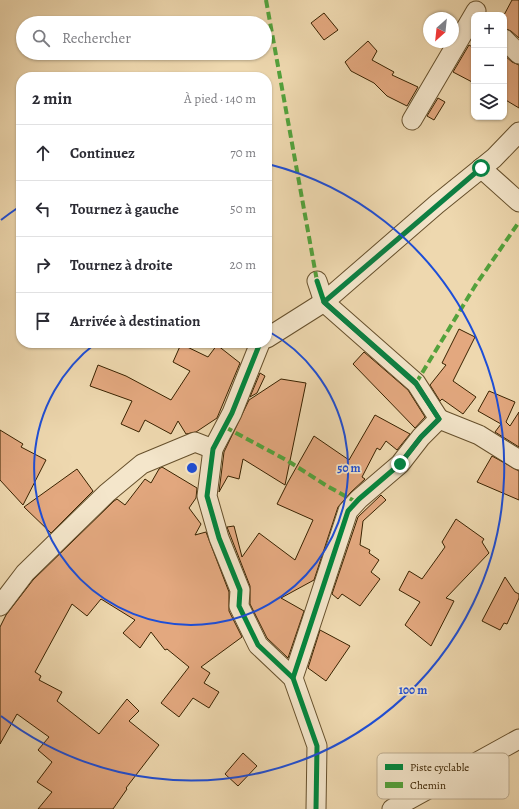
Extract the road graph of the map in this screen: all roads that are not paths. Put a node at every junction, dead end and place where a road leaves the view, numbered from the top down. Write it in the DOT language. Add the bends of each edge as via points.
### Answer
graph roads {
  1 [pos="474,9"];
  2 [pos="507,42"];
  3 [pos="519,54"];
  4 [pos="412,120"];
  5 [pos="519,132"];
  6 [pos="481,168"];
  7 [pos="519,202"];
  8 [pos="317,281"];
  9 [pos="324,302"];
  10 [pos="272,335"];
  11 [pos="258,348"];
  12 [pos="439,419"];
  13 [pos="213,449"];
  14 [pos="519,460"];
  15 [pos="0,606"];
  16 [pos="293,678"];
  17 [pos="519,739"];
  18 [pos="494,753"];
  19 [pos="410,799"];
  20 [pos="316,809"];
  21 [pos="392,809"];
  1 -- 4 [label="street"];
  2 -- 3 [label="street"];
  5 -- 6 [label="street"];
  6 -- 7 [label="street"];
  6 -- 9 [label="street"];
  8 -- 9 [label="street"];
  9 -- 10 [label="street"];
  9 -- 12 [label="street" via="416,384"];
  11 -- 13 [label="street" via="232,412"];
  12 -- 14 [label="street" via="479,435"];
  12 -- 16 [label="street" via="400,464 348,511"];
  13 -- 15 [label="street" via="194,442 142,464 107,493 25,573"];
  13 -- 16 [label="street" via="207,496 219,538 240,590 239,606 258,645"];
  16 -- 20 [label="street" via="317,746"];
  17 -- 18 [label="street"];
  19 -- 21 [label="street"];
}
